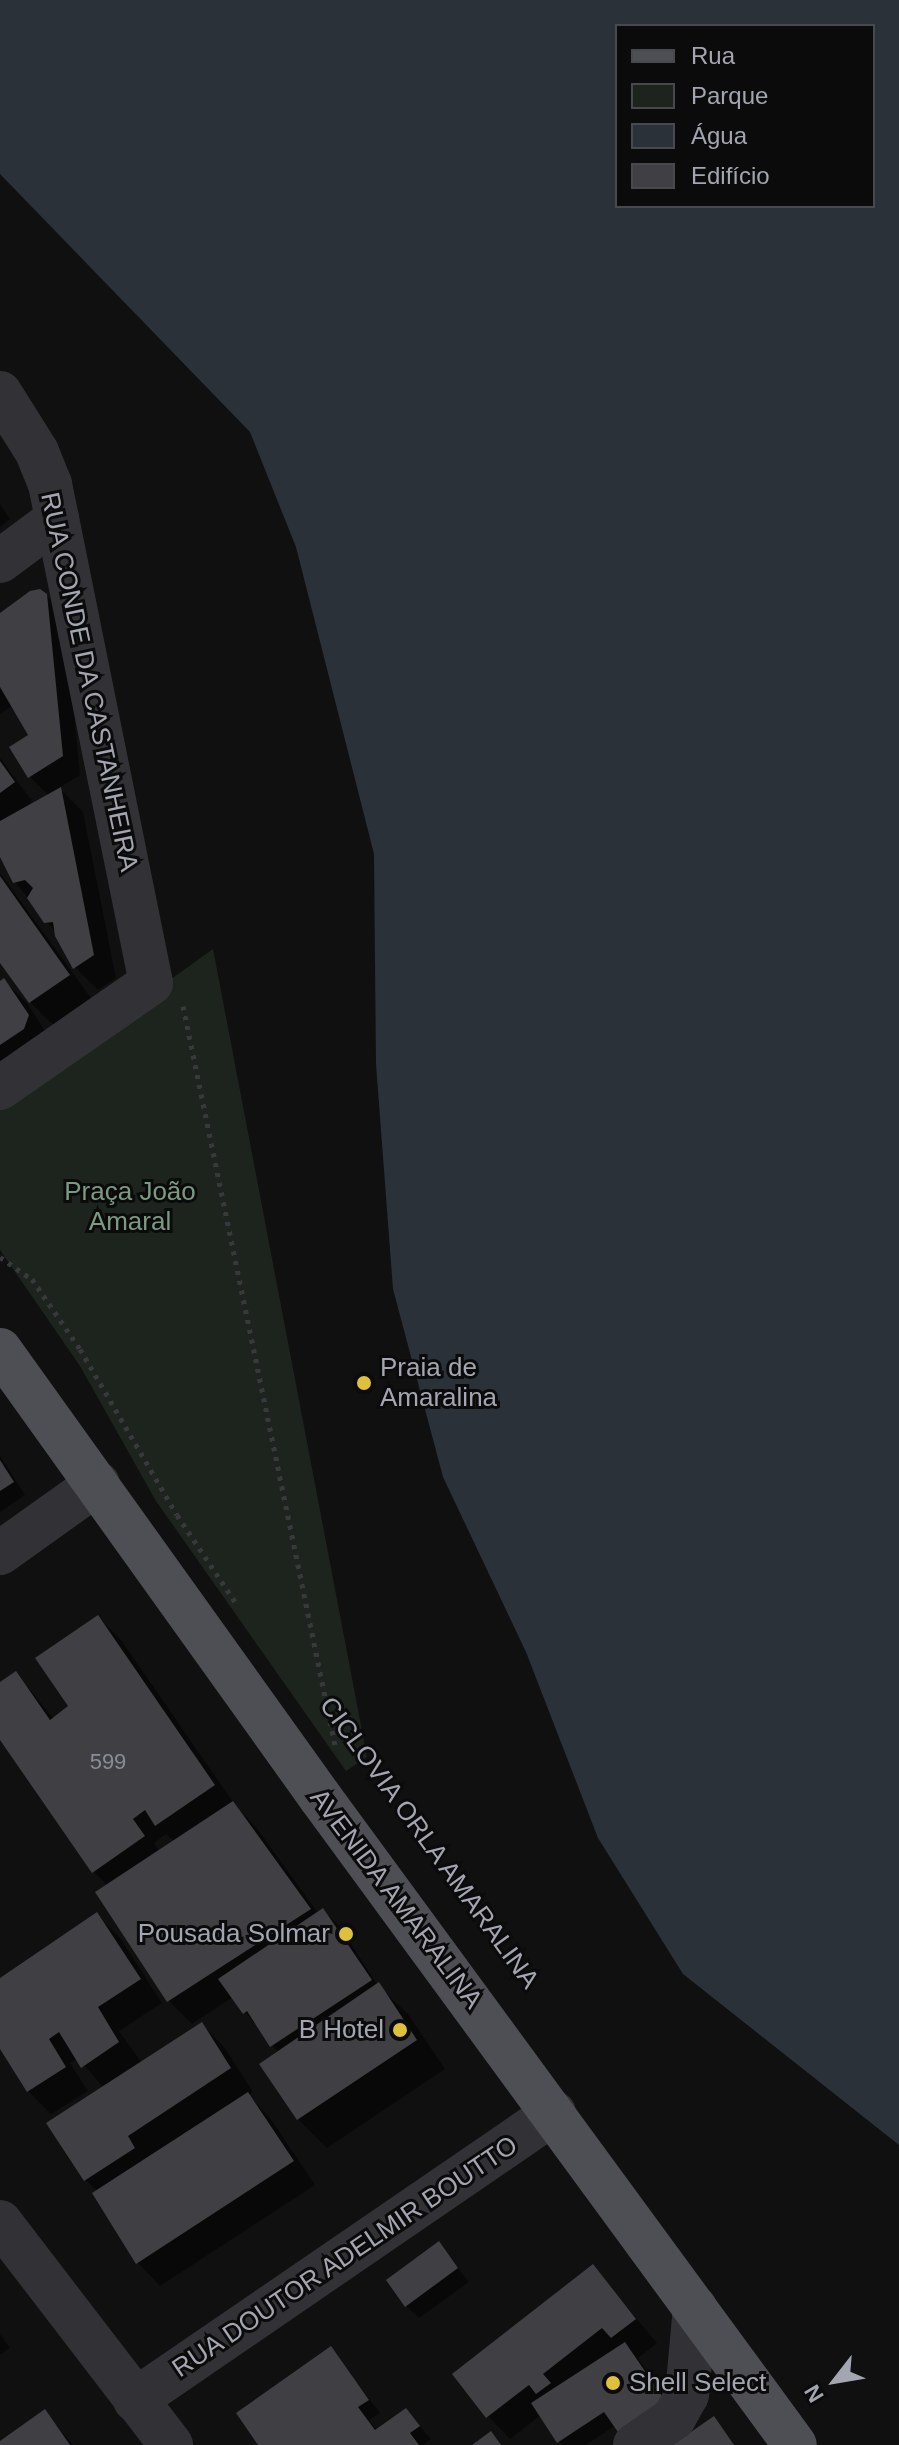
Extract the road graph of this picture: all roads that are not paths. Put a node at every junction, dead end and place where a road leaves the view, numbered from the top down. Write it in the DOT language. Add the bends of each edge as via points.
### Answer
graph roads {
  1 [pos="0,393"];
  2 [pos="57,519"];
  3 [pos="0,561"];
  4 [pos="0,1088"];
  5 [pos="0,1350"];
  6 [pos="98,1483"];
  7 [pos="0,1553"];
  8 [pos="554,2113"];
  9 [pos="0,2222"];
  10 [pos="695,2307"];
  11 [pos="135,2400"];
  12 [pos="684,2431"];
  13 [pos="171,2445"];
  14 [pos="635,2445"];
  15 [pos="795,2445"];
  1 -- 2 [label="street, RUA CONDE DA CASTANHEIRA" via="37,452"];
  2 -- 3 [label="street"];
  2 -- 4 [label="street, RUA CONDE DA CASTANHEIRA" via="166,989"];
  5 -- 6 [label="main road, AVENIDA AMARALINA"];
  6 -- 7 [label="street"];
  6 -- 8 [label="main road, AVENIDA AMARALINA" via="320,1797"];
  8 -- 10 [label="main road, AVENIDA AMARALINA"];
  8 -- 11 [label="street, RUA DOUTOR ADELMIR BOUTTO"];
  9 -- 11 [label="street"];
  10 -- 12 [label="street"];
  10 -- 15 [label="main road, AVENIDA AMARALINA"];
  11 -- 13 [label="street"];
  12 -- 14 [label="street"];
}
